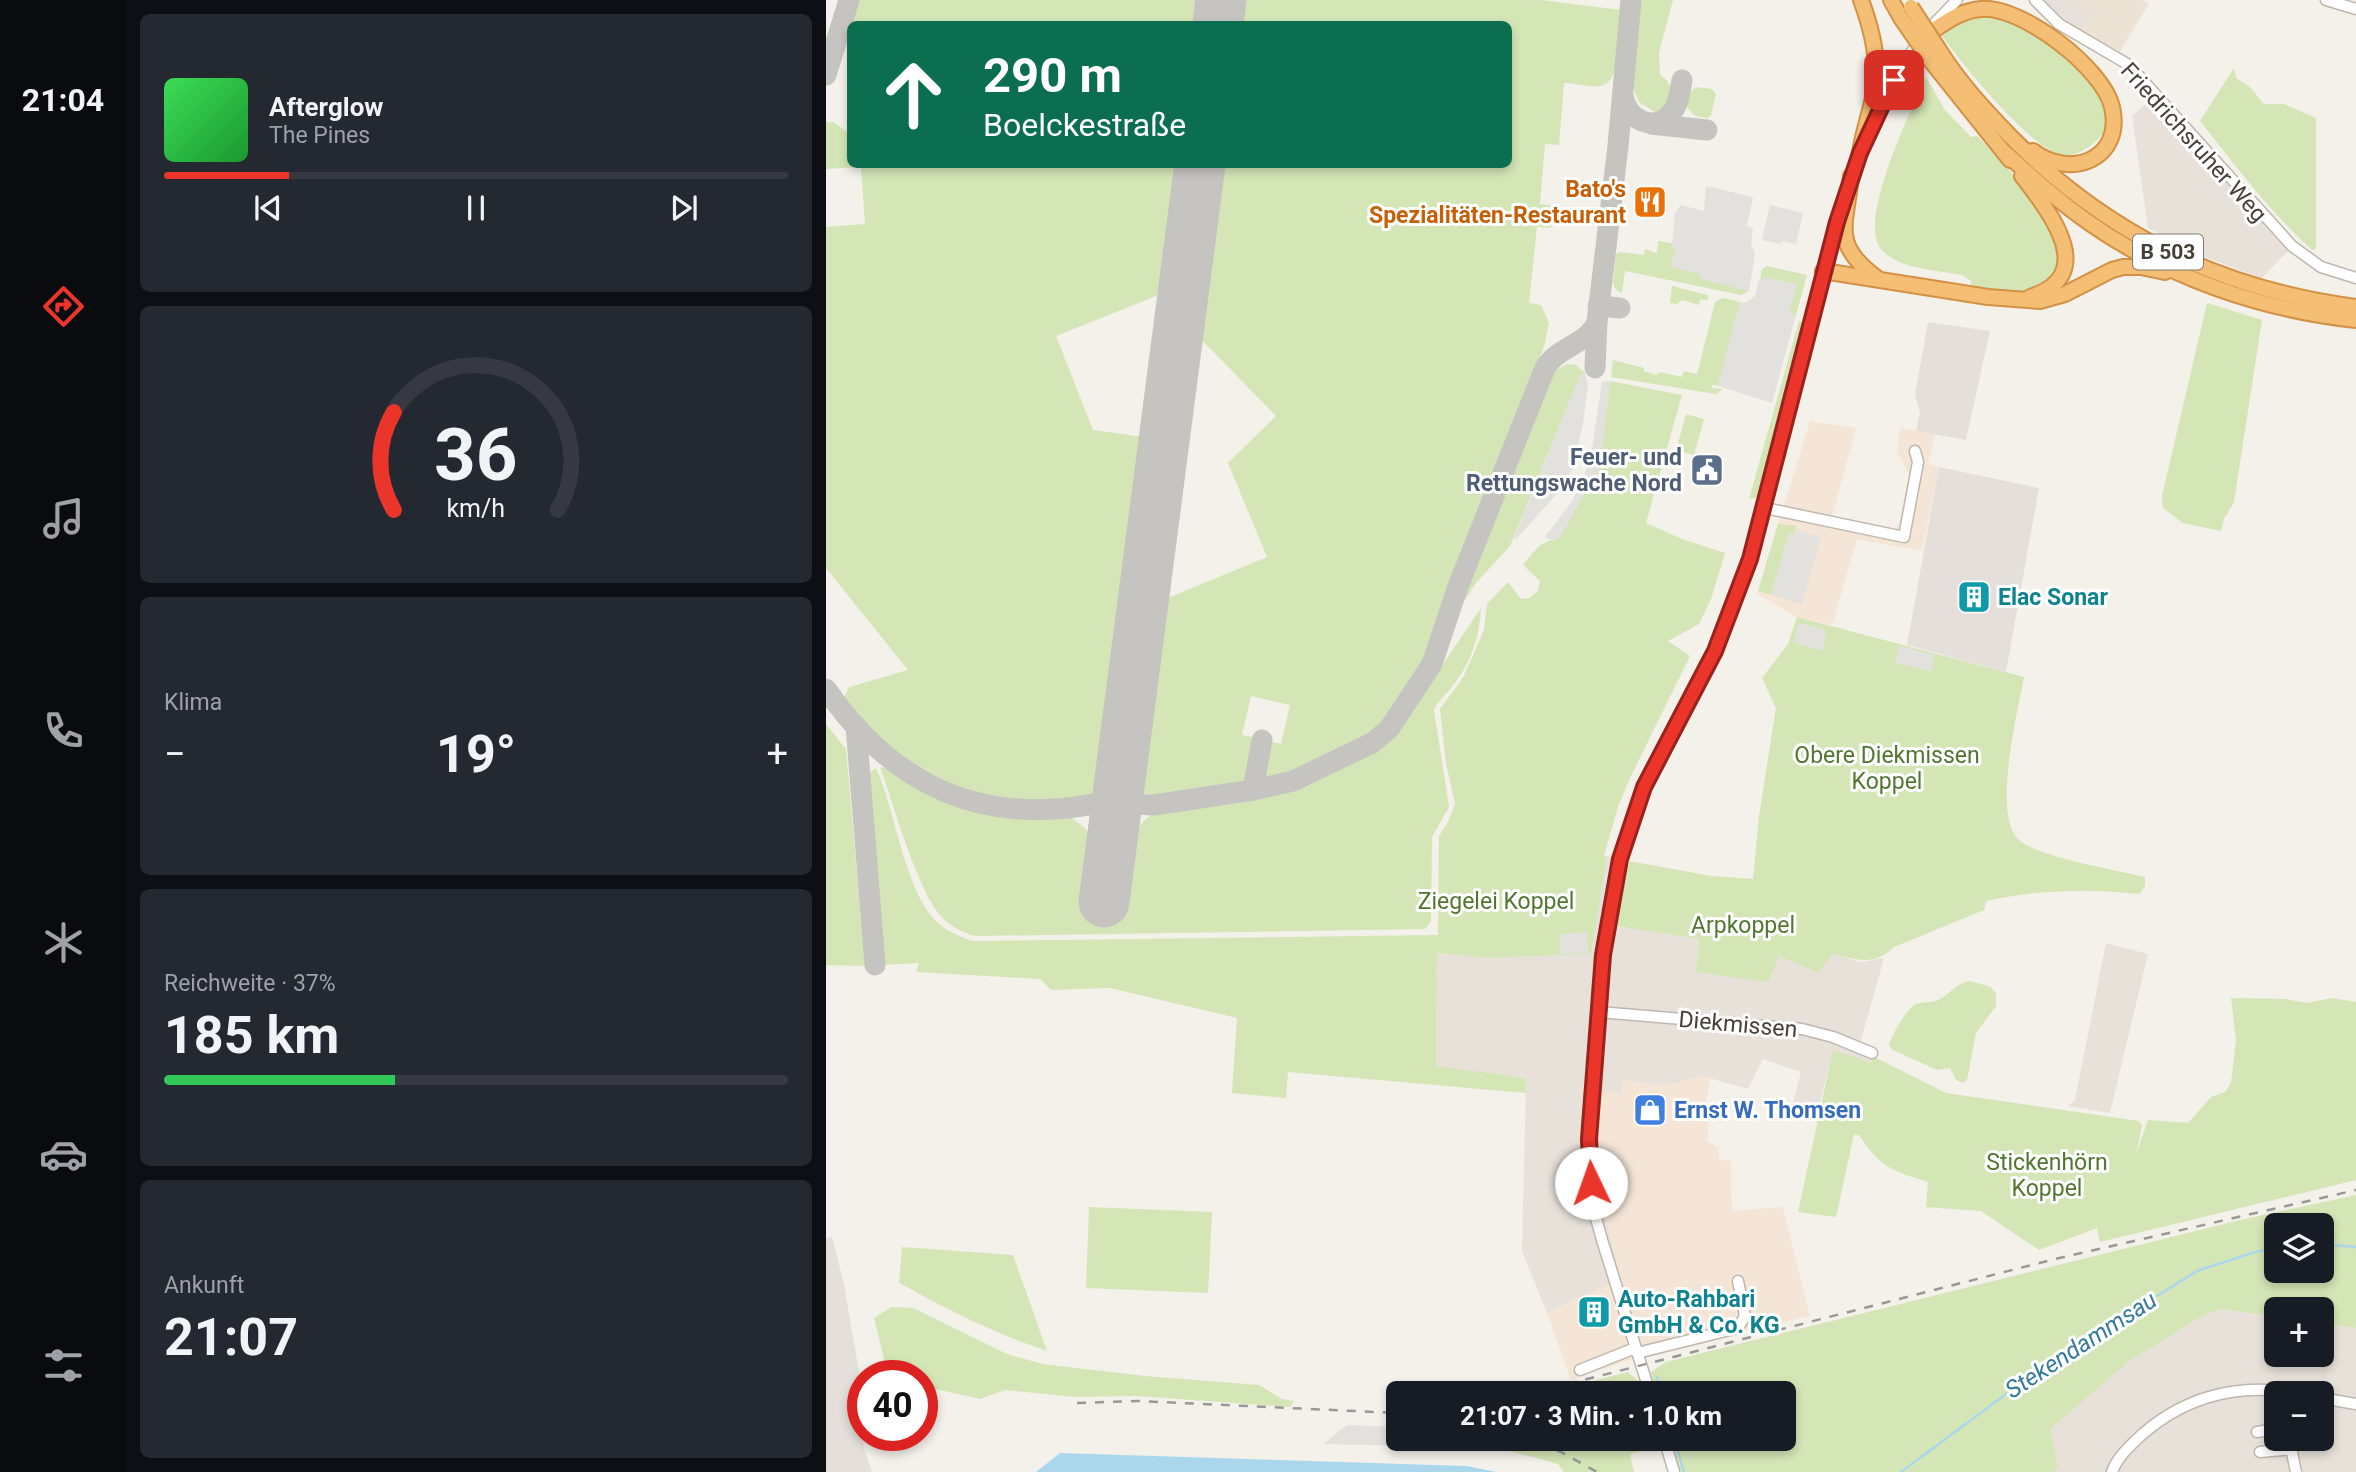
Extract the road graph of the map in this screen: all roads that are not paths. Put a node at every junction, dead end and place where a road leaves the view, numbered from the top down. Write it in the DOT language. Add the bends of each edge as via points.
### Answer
graph roads {
  1 [pos="1861,0"];
  2 [pos="1891,0"];
  3 [pos="1957,0"];
  4 [pos="2035,0"];
  5 [pos="2326,0"];
  6 [pos="1906,8"];
  7 [pos="2356,9"];
  8 [pos="1919,41"];
  9 [pos="1934,55"];
  10 [pos="2011,137"];
  11 [pos="2004,152"];
  12 [pos="1860,153"];
  13 [pos="1851,176"];
  14 [pos="1823,271"];
  15 [pos="2187,276"];
  16 [pos="1879,278"];
  17 [pos="2356,278"];
  18 [pos="2015,300"];
  19 [pos="2356,307"];
  20 [pos="2356,320"];
  21 [pos="1915,450"];
  22 [pos="1765,508"];
  23 [pos="1599,1012"];
  24 [pos="1872,1053"];
  25 [pos="1738,1281"];
  26 [pos="1636,1350"];
  27 [pos="1580,1370"];
  28 [pos="1646,1381"];
  29 [pos="2264,1391"];
  30 [pos="2334,1400"];
  31 [pos="2356,1404"];
  32 [pos="2264,1431"];
  33 [pos="2257,1432"];
  34 [pos="1668,1451"];
  35 [pos="2264,1451"];
  36 [pos="2292,1451"];
  37 [pos="2260,1452"];
  38 [pos="1674,1472"];
  39 [pos="2112,1472"];
  40 [pos="2296,1472"];
  1 -- 12 [label="highway" via="1876,60 1874,96"];
  2 -- 6 [label="highway, B 503"];
  3 -- 8 [label="street"];
  4 -- 17 [label="street, Friedrichsruher Weg" via="2059,24 2129,65 2292,246 2321,267"];
  5 -- 7 [label="street"];
  6 -- 9 [label="highway, B 503, bridge"];
  8 -- 10 [label="highway, B 503" via="1970,10 2013,14 2074,57 2110,100 2110,138 2099,154 2083,164 2048,160"];
  8 -- 12 [label="street" via="1883,98"];
  9 -- 10 [label="highway, B 503"];
  9 -- 11 [label="highway, B 503" via="1947,84"];
  10 -- 19 [label="highway, B 503" via="2069,191 2179,258 2281,294"];
  11 -- 15 [label="highway, B 503" via="2091,224"];
  11 -- 18 [label="highway" via="2050,214 2066,247 2055,282 2041,293"];
  12 -- 13 [label="street"];
  13 -- 14 [label="street"];
  13 -- 16 [label="highway" via="1846,242 1856,261"];
  14 -- 16 [label="highway"];
  14 -- 22 [label="street"];
  15 -- 18 [label="highway, B 503" via="2123,267 2056,297"];
  15 -- 20 [label="highway, B 503" via="2266,304"];
  16 -- 18 [label="highway"];
  21 -- 22 [label="street" via="1918,462 1905,537"];
  22 -- 23 [label="street" via="1715,651 1644,787 1620,859 1604,945"];
  23 -- 24 [label="street, Diekmissen" via="1802,1029"];
  23 -- 26 [label="street" via="1589,1139 1594,1211"];
  25 -- 26 [label="street" via="1745,1316 1738,1328"];
  26 -- 27 [label="street"];
  26 -- 28 [label="street"];
  29 -- 39 [label="street" via="2211,1395 2188,1403 2146,1431"];
  30 -- 31 [label="street"];
  32 -- 33 [label="street"];
  34 -- 38 [label="street"];
  35 -- 37 [label="street"];
  36 -- 40 [label="street"];
}
